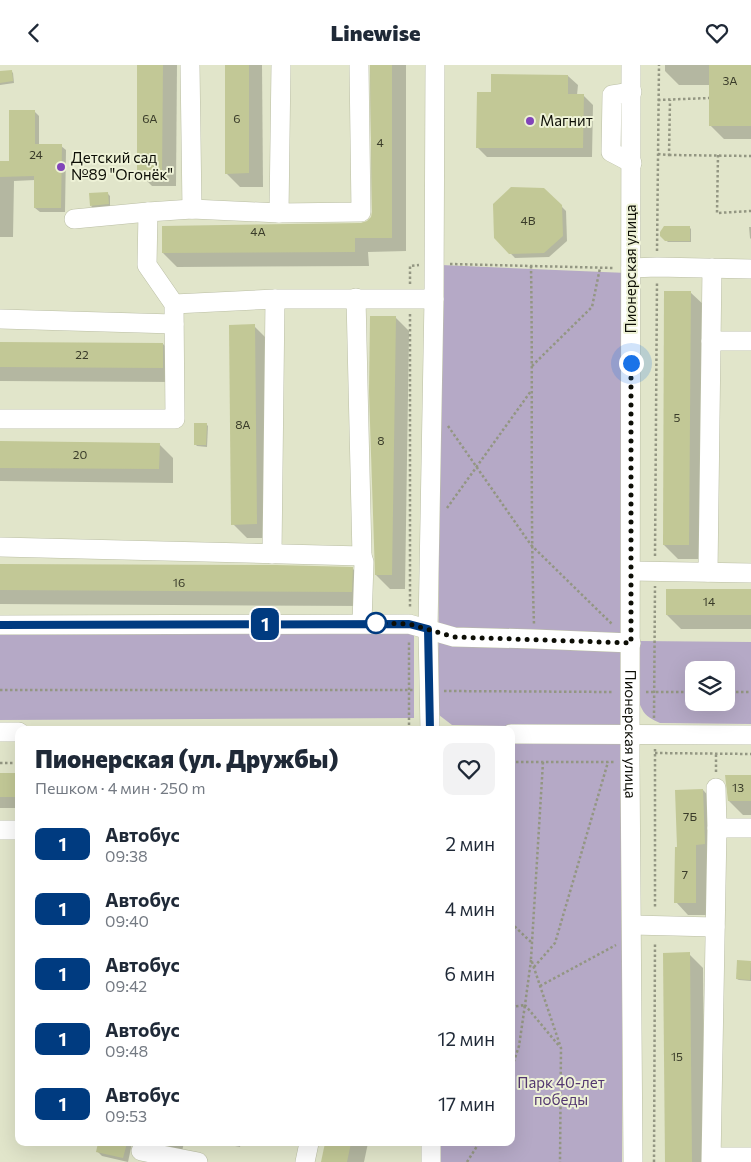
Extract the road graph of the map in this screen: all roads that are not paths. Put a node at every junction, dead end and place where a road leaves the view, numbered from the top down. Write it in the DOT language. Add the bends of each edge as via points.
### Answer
graph roads {
  1 [pos="190,65"];
  2 [pos="281,65"];
  3 [pos="359,65"];
  4 [pos="435,65"];
  5 [pos="631,65"];
  6 [pos="192,209"];
  7 [pos="148,212"];
  8 [pos="279,213"];
  9 [pos="74,219"];
  10 [pos="624,268"];
  11 [pos="712,268"];
  12 [pos="751,269"];
  13 [pos="356,298"];
  14 [pos="275,299"];
  15 [pos="434,299"];
  16 [pos="174,304"];
  17 [pos="0,319"];
  18 [pos="174,323"];
  19 [pos="711,341"];
  20 [pos="751,341"];
  21 [pos="0,419"];
  22 [pos="0,547"];
  23 [pos="272,554"];
  24 [pos="362,556"];
  25 [pos="631,571"];
  26 [pos="708,572"];
  27 [pos="751,573"];
  28 [pos="362,623"];
  29 [pos="0,625"];
  30 [pos="428,629"];
  31 [pos="631,643"];
  32 [pos="430,726"];
  33 [pos="0,732"];
  34 [pos="15,732"];
  35 [pos="515,734"];
  36 [pos="630,735"];
  37 [pos="751,735"];
  38 [pos="716,788"];
  39 [pos="717,828"];
  40 [pos="751,828"];
  41 [pos="0,830"];
  42 [pos="15,830"];
  43 [pos="715,927"];
  44 [pos="632,931"];
  45 [pos="308,1146"];
  46 [pos="431,1146"];
  47 [pos="141,1151"];
  48 [pos="751,1157"];
  49 [pos="712,1160"];
  50 [pos="198,1162"];
  51 [pos="305,1162"];
  52 [pos="431,1162"];
  53 [pos="633,1162"];
  1 -- 6 [label="street"];
  2 -- 8 [label="street"];
  3 -- 8 [label="street" via="361,212"];
  4 -- 15 [label="street"];
  5 -- 10 [label="street, Пионерская улица" via="632,163"];
  6 -- 7 [label="street"];
  6 -- 8 [label="street"];
  7 -- 9 [label="street"];
  7 -- 16 [label="street" via="148,265"];
  10 -- 11 [label="street"];
  10 -- 25 [label="street, Пионерская улица"];
  11 -- 12 [label="street"];
  11 -- 19 [label="street"];
  13 -- 14 [label="street"];
  13 -- 15 [label="street"];
  13 -- 24 [label="street"];
  14 -- 16 [label="street"];
  14 -- 23 [label="street"];
  15 -- 30 [label="street"];
  16 -- 18 [label="street"];
  17 -- 18 [label="street"];
  18 -- 21 [label="street" via="175,419"];
  19 -- 20 [label="street"];
  19 -- 26 [label="street"];
  22 -- 23 [label="street"];
  23 -- 24 [label="street"];
  24 -- 28 [label="street"];
  25 -- 26 [label="street"];
  25 -- 31 [label="street, Пионерская улица"];
  26 -- 27 [label="street"];
  28 -- 29 [label="street"];
  28 -- 30 [label="street" via="409,624"];
  30 -- 31 [label="street" via="454,637"];
  30 -- 32 [label="street"];
  31 -- 36 [label="street, Пионерская улица"];
  33 -- 34 [label="street"];
  35 -- 36 [label="street"];
  36 -- 37 [label="street"];
  36 -- 44 [label="street, Пионерская улица"];
  38 -- 39 [label="street"];
  39 -- 40 [label="street"];
  39 -- 43 [label="street"];
  41 -- 42 [label="street"];
  43 -- 44 [label="street" via="655,926"];
  43 -- 49 [label="street"];
  44 -- 53 [label="street, Пионерская улица"];
  45 -- 51 [label="street"];
  46 -- 52 [label="street"];
  47 -- 50 [label="street"];
  48 -- 49 [label="street"];
}
